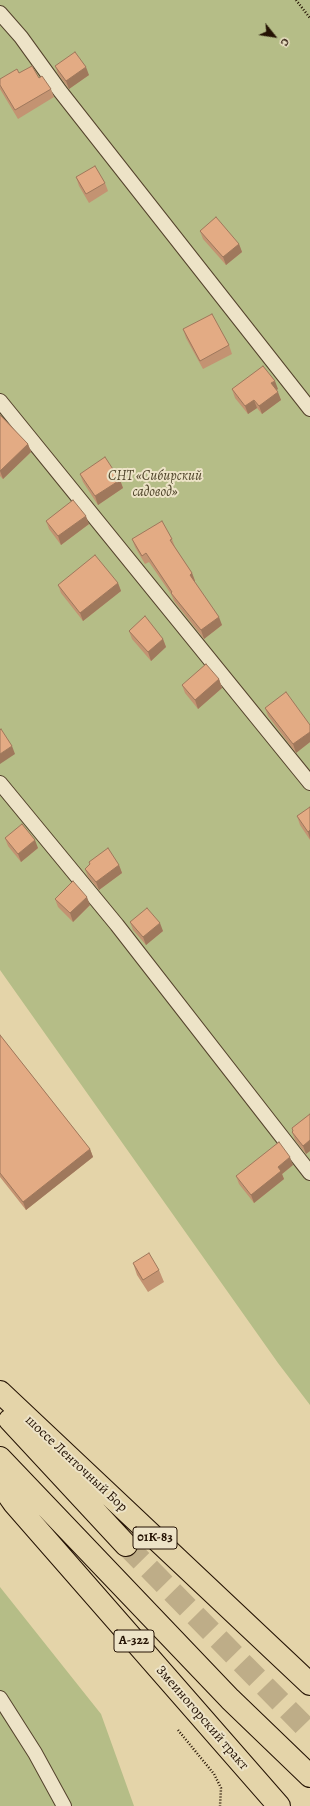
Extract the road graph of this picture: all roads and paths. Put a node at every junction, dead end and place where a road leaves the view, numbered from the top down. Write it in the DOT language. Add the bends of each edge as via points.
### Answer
graph roads {
  1 [pos="296,0"];
  2 [pos="0,13"];
  3 [pos="310,18"];
  4 [pos="0,401"];
  5 [pos="310,409"];
  6 [pos="0,783"];
  7 [pos="310,783"];
  8 [pos="310,1172"];
  9 [pos="0,1392"];
  10 [pos="0,1409"];
  11 [pos="0,1458"];
  12 [pos="0,1483"];
  13 [pos="126,1545"];
  14 [pos="310,1684"];
  15 [pos="0,1698"];
  16 [pos="310,1776"];
  17 [pos="270,1803"];
  18 [pos="64,1806"];
  1 -- 3 [label="path"];
  2 -- 5 [label="lane"];
  4 -- 7 [label="lane"];
  6 -- 8 [label="lane" via="117,925"];
  9 -- 14 [label="highway, шоссе Ленточный Бор / 01К-83"];
  10 -- 13 [label="highway"];
  11 -- 16 [label="highway" via="230,1699"];
  12 -- 17 [label="highway, Змеиногорский тракт / А-322" via="14,1503"];
  15 -- 18 [label="lane" via="35,1753"];
}
